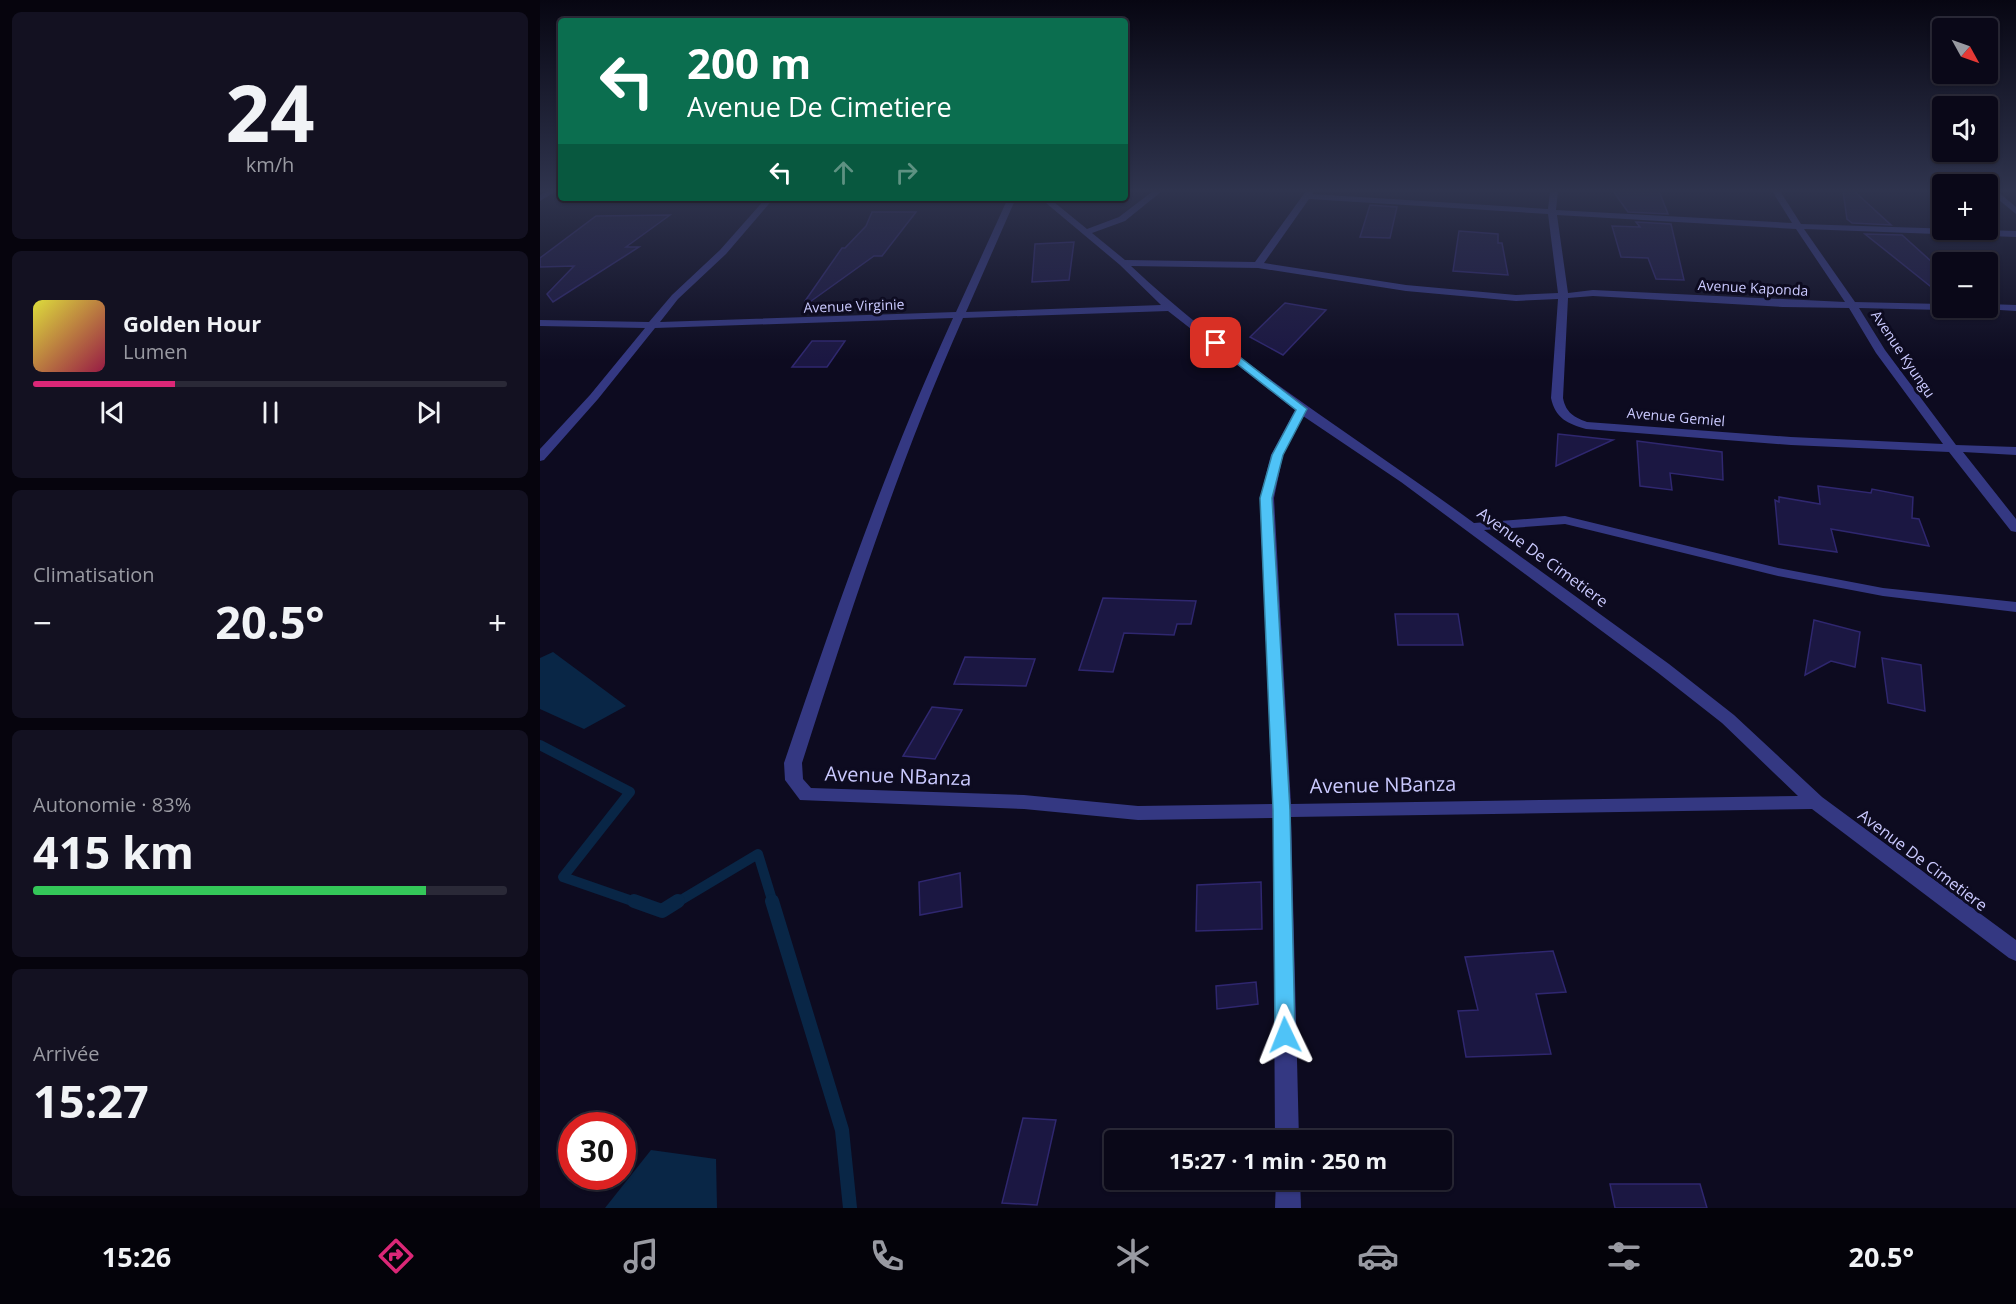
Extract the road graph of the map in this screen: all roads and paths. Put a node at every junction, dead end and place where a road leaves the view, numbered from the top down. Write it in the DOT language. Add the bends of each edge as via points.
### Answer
graph roads {
  1 [pos="727,247"];
  2 [pos="991,247"];
  3 [pos="1105,247"];
  4 [pos="1271,247"];
  5 [pos="1557,247"];
  6 [pos="1812,247"];
  7 [pos="1123,263"];
  8 [pos="1258,266"];
  9 [pos="1563,295"];
  10 [pos="1853,306"];
  11 [pos="1932,307"];
  12 [pos="1998,307"];
  13 [pos="1170,308"];
  14 [pos="2016,308"];
  15 [pos="957,316"];
  16 [pos="540,323"];
  17 [pos="653,325"];
  18 [pos="1301,409"];
  19 [pos="1955,449"];
  20 [pos="2016,452"];
  21 [pos="540,457"];
  22 [pos="1470,526"];
  23 [pos="2016,528"];
  24 [pos="2016,608"];
  25 [pos="1816,802"];
  26 [pos="1282,810"];
  27 [pos="2016,952"];
  28 [pos="1287,1130"];
  29 [pos="1288,1190"];
  30 [pos="1288,1208"];
  1 -- 17 [label="street" via="675,297"];
  2 -- 15 [label="street"];
  3 -- 7 [label="street, Avenue De Cimetiere"];
  4 -- 8 [label="street"];
  5 -- 9 [label="street, Avenue Gemiel"];
  6 -- 10 [label="street, Avenue Kyungu"];
  7 -- 8 [label="street, Avenue Kaponda"];
  7 -- 13 [label="street, Avenue De Cimetiere"];
  8 -- 9 [label="street, Avenue Kaponda" via="1466,295"];
  9 -- 10 [label="street, Avenue Kaponda" via="1593,292"];
  9 -- 19 [label="street, Avenue Gemiel" via="1557,398 1559,411 1569,420 1586,425 1791,441"];
  10 -- 11 [label="street, Avenue Kaponda"];
  10 -- 19 [label="street, Avenue Kyungu" via="1914,399"];
  12 -- 14 [label="street"];
  13 -- 15 [label="street, Avenue Virginie"];
  13 -- 18 [label="street, Avenue De Cimetiere"];
  15 -- 17 [label="street, Avenue Virginie"];
  15 -- 26 [label="street, Avenue NBanza" via="850,592 793,763 794,780 807,795 1024,802 1138,813"];
  16 -- 17 [label="street, Avenue Virginie"];
  17 -- 21 [label="street"];
  18 -- 22 [label="street, Avenue De Cimetiere"];
  18 -- 26 [label="street" via="1277,455 1266,498"];
  19 -- 20 [label="street, Avenue Gemiel"];
  19 -- 23 [label="street, Avenue Kyungu"];
  22 -- 24 [label="street" via="1565,520 1884,592"];
  22 -- 25 [label="street, Avenue De Cimetiere" via="1728,719"];
  25 -- 26 [label="street, Avenue NBanza"];
  25 -- 27 [label="street, Avenue De Cimetiere"];
  26 -- 28 [label="street"];
  29 -- 30 [label="street"];
}
